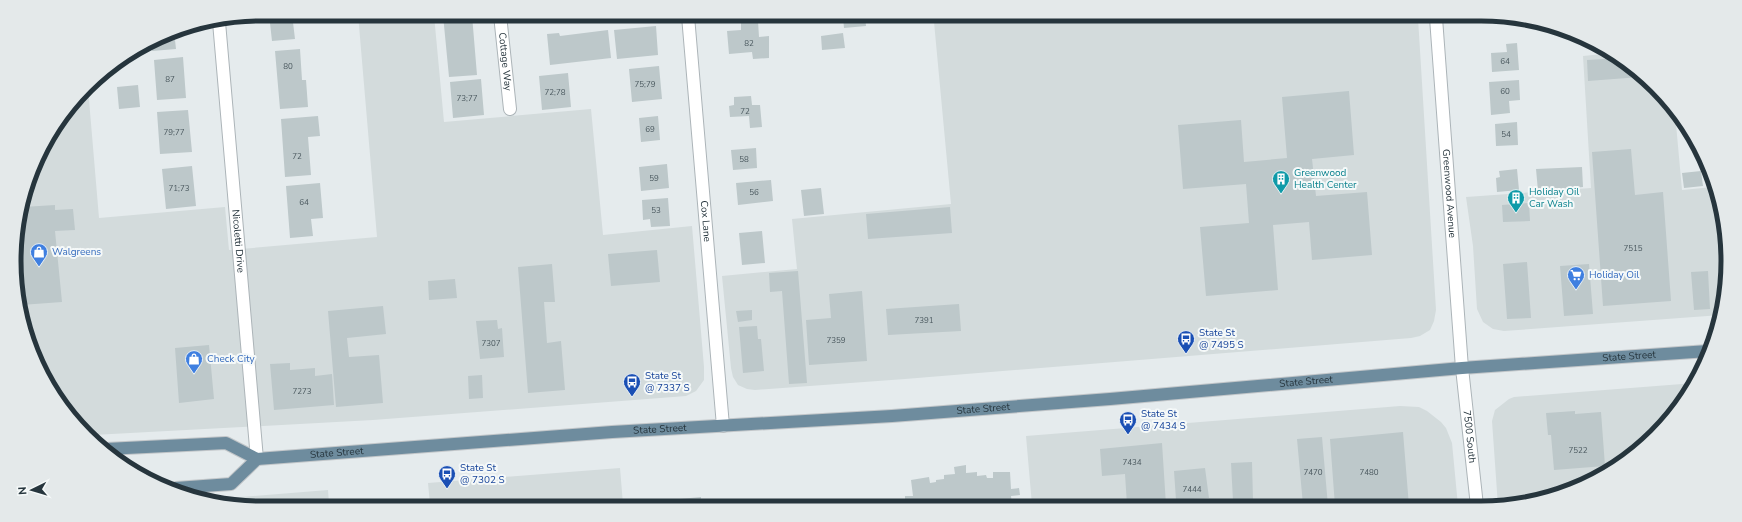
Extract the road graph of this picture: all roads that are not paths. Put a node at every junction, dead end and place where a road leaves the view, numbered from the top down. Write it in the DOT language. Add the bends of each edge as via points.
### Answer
graph roads {
  1 [pos="501,21"];
  2 [pos="688,21"];
  3 [pos="1436,21"];
  4 [pos="219,25"];
  5 [pos="510,109"];
  6 [pos="1704,351"];
  7 [pos="1462,368"];
  8 [pos="723,426"];
  9 [pos="112,449"];
  10 [pos="257,459"];
  11 [pos="183,488"];
  12 [pos="1476,501"];
  1 -- 5 [label="street, Cottage Way"];
  2 -- 8 [label="street, Cox Lane"];
  3 -- 7 [label="street, Greenwood Avenue"];
  4 -- 10 [label="street, Nicoletti Drive"];
  6 -- 7 [label="main road, State Street"];
  7 -- 8 [label="main road, State Street" via="1118,399"];
  7 -- 12 [label="street, 7500 South"];
  8 -- 10 [label="main road, State Street"];
  9 -- 10 [label="main road" via="226,443"];
  10 -- 11 [label="main road" via="232,484"];
}
